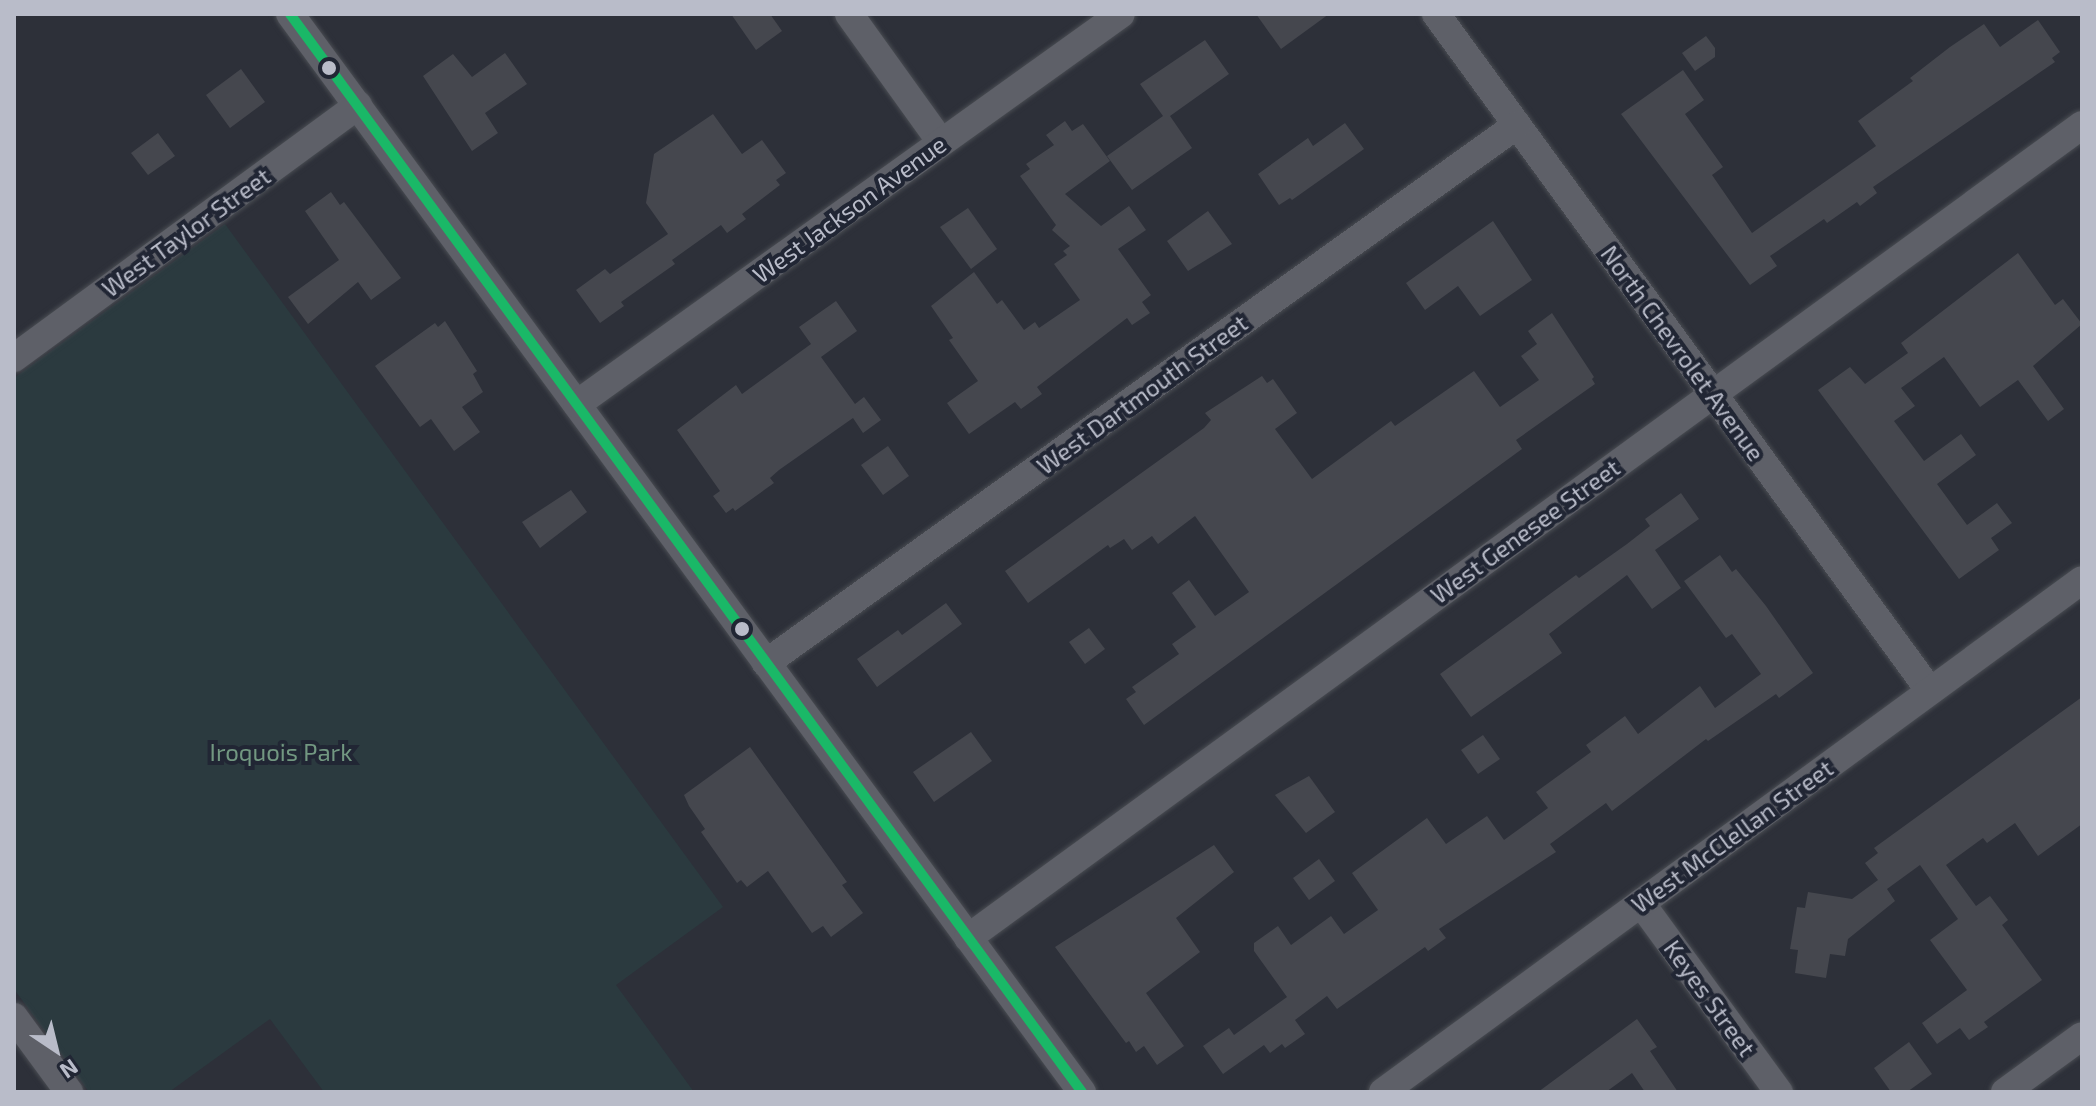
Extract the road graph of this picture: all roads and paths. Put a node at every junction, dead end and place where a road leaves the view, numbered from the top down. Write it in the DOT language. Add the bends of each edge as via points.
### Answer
graph roads {
  1 [pos="290,14"];
  2 [pos="849,14"];
  3 [pos="1121,14"];
  4 [pos="1436,14"];
  5 [pos="358,105"];
  6 [pos="1517,125"];
  7 [pos="2082,125"];
  8 [pos="941,142"];
  9 [pos="14,358"];
  10 [pos="1713,394"];
  11 [pos="577,404"];
  12 [pos="2082,580"];
  13 [pos="766,663"];
  14 [pos="1930,691"];
  15 [pos="1641,903"];
  16 [pos="968,938"];
  17 [pos="14,1017"];
  18 [pos="2082,1036"];
  19 [pos="69,1092"];
  20 [pos="1082,1092"];
  21 [pos="1383,1092"];
  22 [pos="1779,1092"];
  23 [pos="2005,1092"];
  1 -- 5 [label="street"];
  2 -- 8 [label="street"];
  3 -- 8 [label="street, West Jackson Avenue"];
  4 -- 6 [label="street, North Chevrolet Avenue"];
  5 -- 9 [label="street, West Taylor Street"];
  5 -- 11 [label="street"];
  6 -- 10 [label="street, North Chevrolet Avenue"];
  6 -- 13 [label="street, West Dartmouth Street"];
  7 -- 10 [label="street, West Genesee Street"];
  8 -- 11 [label="street, West Jackson Avenue"];
  10 -- 14 [label="street, North Chevrolet Avenue"];
  10 -- 16 [label="street, West Genesee Street"];
  11 -- 13 [label="street"];
  12 -- 14 [label="street, West McClellan Street"];
  13 -- 16 [label="street"];
  14 -- 15 [label="street, West McClellan Street"];
  15 -- 21 [label="street, West McClellan Street"];
  15 -- 22 [label="street, Keyes Street"];
  16 -- 20 [label="street"];
  17 -- 19 [label="street"];
  18 -- 23 [label="street"];
}
